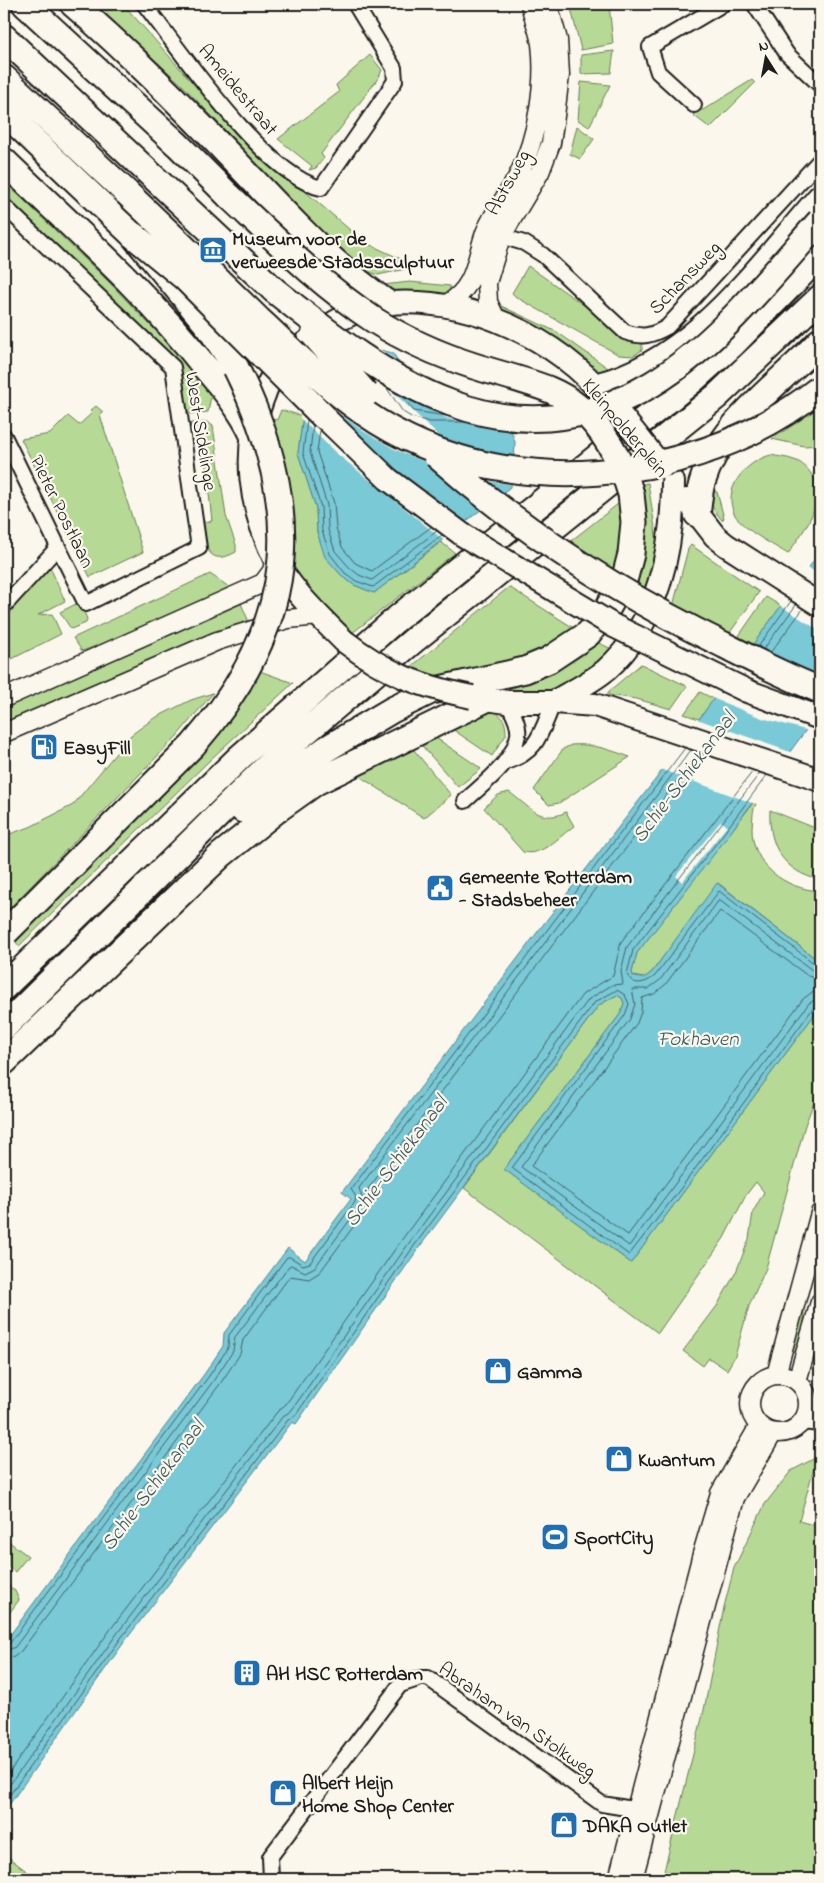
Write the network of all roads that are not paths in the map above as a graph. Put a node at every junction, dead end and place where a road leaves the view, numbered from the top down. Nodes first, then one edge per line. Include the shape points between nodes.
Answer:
1 (26, 4) edge
2 (73, 4) edge
3 (144, 4) edge
4 (355, 4) edge
5 (530, 4) edge
6 (548, 4) edge
7 (723, 4) edge
8 (754, 4) edge
9 (4, 37) edge
10 (4, 78) edge
11 (820, 85) edge
12 (694, 106) dead end
13 (4, 112) edge
14 (820, 160) edge
15 (4, 161) edge
16 (820, 198) edge
17 (4, 206) edge
18 (820, 221) edge
19 (494, 234) junction
20 (133, 235) junction
21 (820, 255) edge
22 (274, 290) junction
23 (820, 298) edge
24 (387, 304) junction
25 (448, 304) junction
26 (496, 319) junction
27 (820, 341) edge
28 (597, 386) junction
29 (820, 388) edge
30 (324, 417) joint
31 (253, 434) junction
32 (4, 436) edge
33 (667, 475) junction
34 (698, 514) junction
35 (57, 548) junction
36 (274, 558) junction
37 (86, 604) joint
38 (820, 605) edge
39 (4, 606) edge
40 (319, 616) junction
41 (820, 690) edge
42 (4, 698) edge
43 (488, 700) junction
44 (554, 702) junction
45 (820, 718) edge
46 (4, 733) edge
47 (506, 762) junction
48 (814, 778) edge
49 (465, 801) dead end
50 (193, 842) junction
51 (5, 934) edge
52 (4, 987) edge
53 (4, 1027) edge
54 (4, 1062) edge
55 (820, 1213) edge
56 (820, 1302) edge
57 (820, 1326) edge
58 (820, 1350) edge
59 (776, 1375) junction
60 (797, 1382) junction
61 (814, 1404) edge
62 (802, 1422) junction
63 (820, 1424) edge
64 (766, 1429) junction
65 (643, 1811) junction
66 (271, 1879) edge
67 (618, 1879) edge
68 (633, 1879) edge

1 - 50 highway, bridge via 320,281 401,335 473,366 551,390 576,406 607,439 620,462 631,494 634,522 625,577 605,613 588,634 549,660 525,670 431,691 392,710 326,749 247,808
2 - 24 highway via 205,130 326,256
3 - 4 street, Ameidestraat via 244,131 306,184 321,188 395,80 394,68
5 - 19 street, Abtsweg via 540,44 542,82 538,114 520,172
6 - 19 street, Abtsweg via 558,40 560,75 550,143 540,172
7 - 12 street via 650,47 658,72
8 - 11 street via 787,54
9 - 22 highway
10 - 29 highway, bridge via 306,365 356,407 416,444 502,468 582,474 672,461 740,437
13 - 20 highway
14 - 19 street, Schansweg via 668,327 652,336 640,337 625,332 543,255 524,244
15 - 31 highway via 179,334 230,398
16 - 28 highway via 705,324 653,364
17 - 37 street, West-Sidelinge via 173,367 199,548
18 - 22 highway, bridge via 742,307 675,368 653,384 610,405 553,417 495,415 430,396 383,371 330,336
19 - 25 street, Abtsweg via 468,287
19 - 26 street, Abtsweg via 487,282 488,302
20 - 30 highway, bridge via 184,277
20 - 51 highway, bridge via 210,327 251,397 264,429 281,502 279,580 256,654 216,718
21 - 52 highway via 693,380 394,621 247,750
22 - 41 highway, bridge via 366,394 494,504 567,557 634,599 742,655
23 - 50 highway via 717,396 414,640 282,752
24 - 25 main road, Kleinpolderplein
24 - 31 main road, Kleinpolderplein via 353,314 298,348 270,379
25 - 26 main road, Kleinpolderplein
26 - 28 main road, Kleinpolderplein via 570,362
27 - 34 highway via 743,415 713,456 702,482
28 - 33 main road, Kleinpolderplein, bridge
30 - 45 main road, bridge via 388,479 441,519 584,610 725,681
31 - 36 main road, Kleinpolderplein via 251,485 258,518
32 - 35 street, Pieter Postlaan
33 - 34 main road
33 - 44 main road, Kleinpolderplein via 672,518 664,568 640,627 604,671
34 - 38 main road via 715,536 744,558
35 - 37 street, Pieter Postlaan
35 - 39 street
36 - 40 main road, Kleinpolderplein
36 - 42 street via 272,571 263,583
40 - 43 main road, Kleinpolderplein, bridge via 377,666 410,681
40 - 46 street via 288,619 217,641
43 - 44 main road, Kleinpolderplein
43 - 47 street via 516,720 518,735
43 - 54 highway via 316,782 278,809 220,855
44 - 47 street via 532,749
44 - 48 main road via 595,705 626,714
47 - 49 street
50 - 53 highway
55 - 59 street
56 - 60 street
57 - 58 street
59 - 60 street via 784,1375
59 - 64 street via 761,1381 751,1394 750,1412
60 - 61 street
61 - 62 street
62 - 63 street
62 - 64 street via 789,1431
64 - 65 street via 720,1493 702,1554
65 - 66 street, Abraham van Stolkweg via 602,1804 428,1678 421,1678 400,1686 270,1857
65 - 67 street
65 - 68 street

